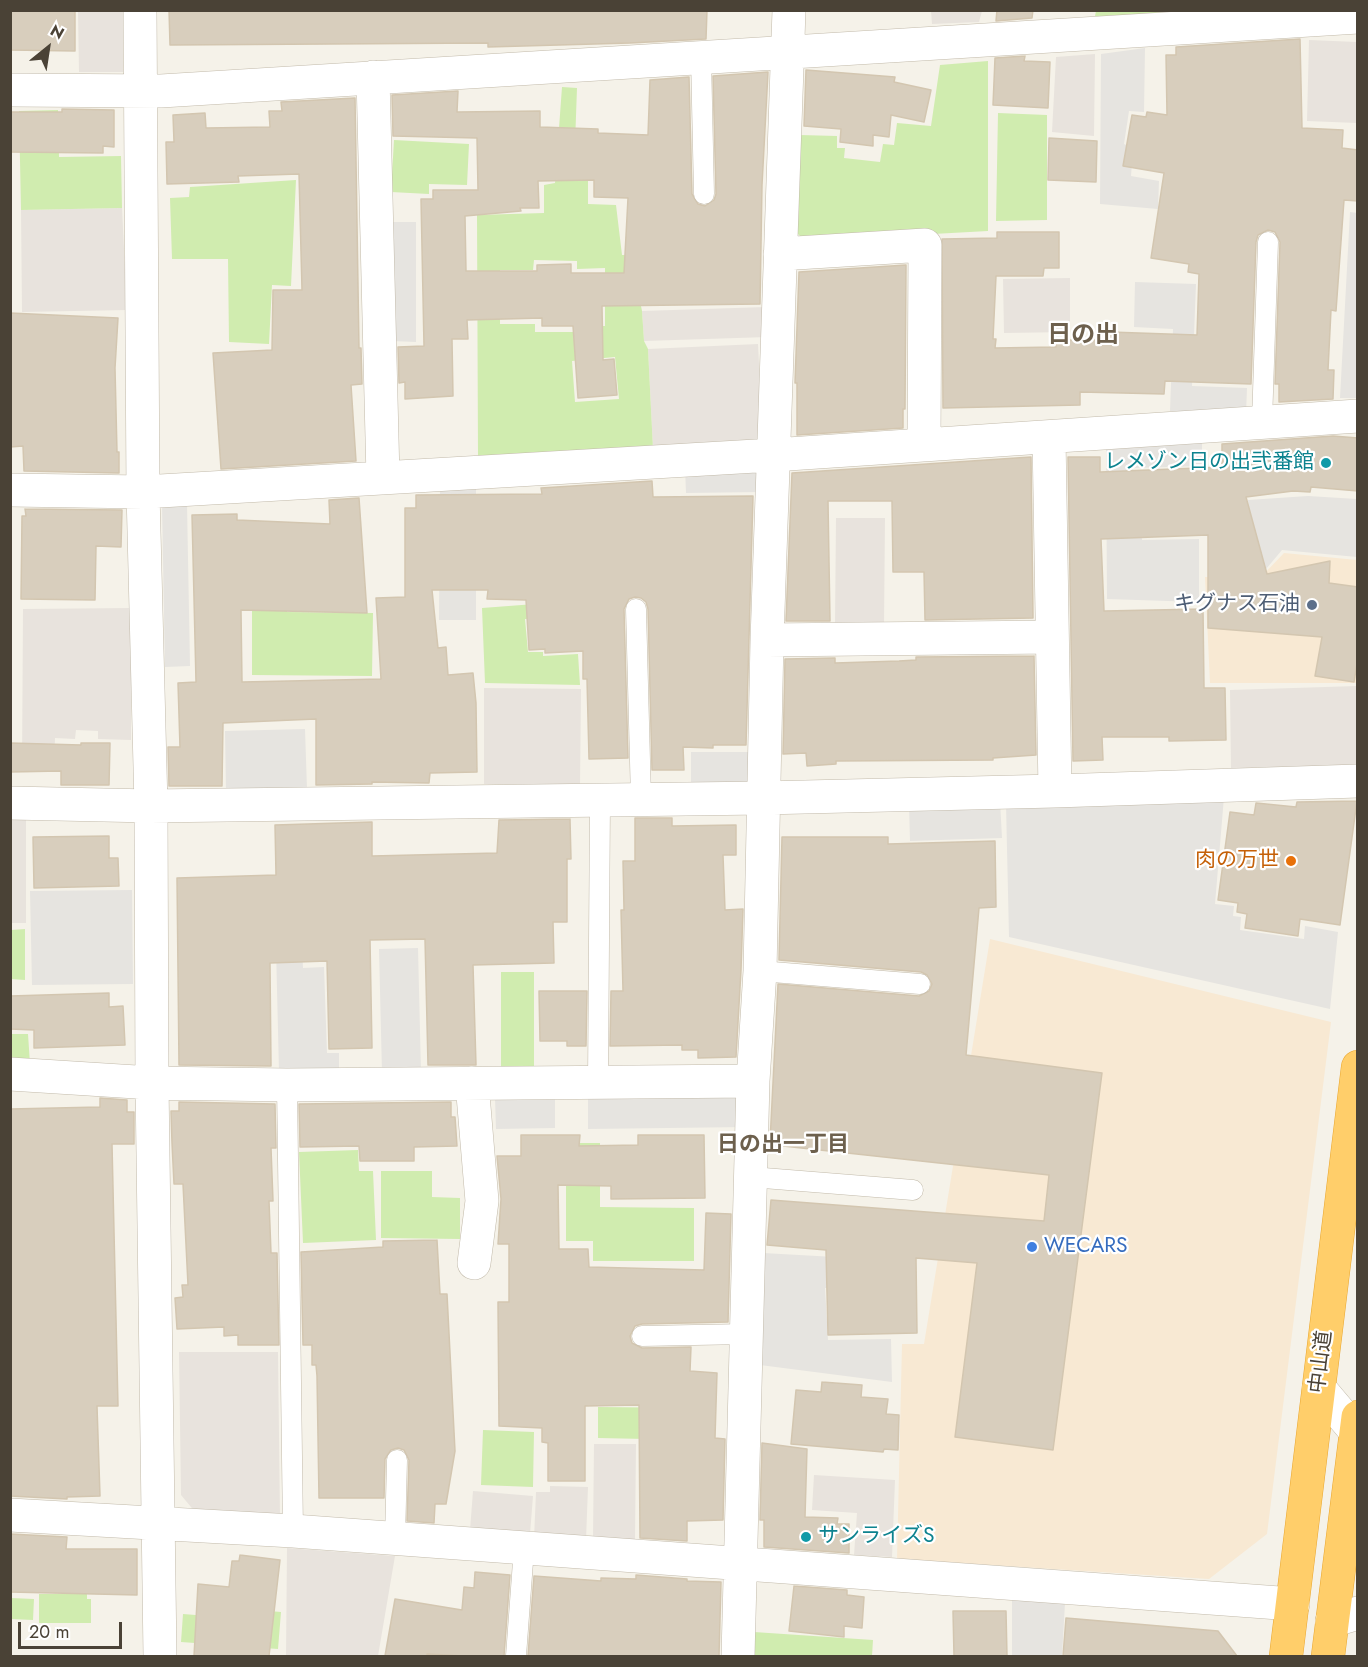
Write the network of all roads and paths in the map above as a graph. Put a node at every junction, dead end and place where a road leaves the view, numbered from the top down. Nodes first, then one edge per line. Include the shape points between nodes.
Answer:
1 (140, 10) edge
2 (789, 10) edge
3 (1358, 17) edge
4 (789, 51) junction
5 (701, 57) junction
6 (373, 77) junction
7 (10, 90) edge
8 (141, 92) junction
9 (704, 194) dead end
10 (1268, 242) dead end
11 (780, 254) junction
12 (1358, 416) edge
13 (1262, 422) junction
14 (1048, 437) junction
15 (924, 445) junction
16 (773, 454) junction
17 (383, 478) junction
18 (10, 490) edge
19 (143, 492) junction
20 (636, 609) dead end
21 (1052, 637) junction
22 (767, 639) junction
23 (1358, 781) edge
24 (1055, 791) junction
25 (763, 798) junction
26 (600, 800) junction
27 (641, 800) junction
28 (10, 803) edge
29 (152, 806) junction
30 (760, 971) junction
31 (920, 984) dead end
32 (1358, 1067) edge
33 (10, 1074) edge
34 (753, 1081) junction
35 (598, 1082) junction
36 (152, 1083) junction
37 (472, 1083) junction
38 (287, 1085) junction
39 (751, 1177) junction
40 (913, 1190) dead end
41 (474, 1263) dead end
42 (747, 1334) junction
43 (642, 1336) dead end
44 (1319, 1388) junction
45 (1357, 1428) edge
46 (397, 1460) dead end
47 (10, 1515) edge
48 (158, 1523) junction
49 (293, 1531) junction
50 (396, 1539) junction
51 (524, 1548) junction
52 (741, 1565) junction
53 (1293, 1604) junction
54 (1345, 1617) edge
55 (160, 1656) edge
56 (516, 1656) edge
57 (738, 1656) edge
58 (1286, 1656) edge
59 (1328, 1656) edge

1 - 8 street
2 - 4 street
3 - 4 street
4 - 5 street
4 - 11 street
5 - 6 street
5 - 9 lane
6 - 8 street
6 - 17 street
7 - 8 street
8 - 19 street
10 - 13 lane
11 - 15 street via 926,245
11 - 16 street
12 - 13 street
13 - 14 street
14 - 15 street
14 - 21 street
15 - 16 street
16 - 17 street
16 - 22 street
17 - 19 street
18 - 19 street
19 - 29 street
20 - 27 lane
21 - 22 street
21 - 24 street
22 - 25 street
23 - 24 street
24 - 25 street
25 - 27 street
25 - 30 street
26 - 27 street
26 - 29 street
26 - 35 lane
28 - 29 street
29 - 36 street
30 - 31 lane
30 - 34 street
32 - 44 highway, 中山道
33 - 36 street
34 - 35 street
34 - 39 street
35 - 37 street
36 - 38 street
36 - 48 street
37 - 38 street
37 - 41 street via 482,1201
38 - 49 lane
39 - 40 lane
39 - 42 street
42 - 43 lane
42 - 52 street
44 - 45 street
44 - 53 highway, 中山道
45 - 54 highway
46 - 50 lane
47 - 48 street
48 - 49 street
48 - 55 street
49 - 50 street
50 - 51 street
51 - 52 street
51 - 56 lane
52 - 53 street
52 - 57 street
53 - 58 highway, 中山道
54 - 59 highway

